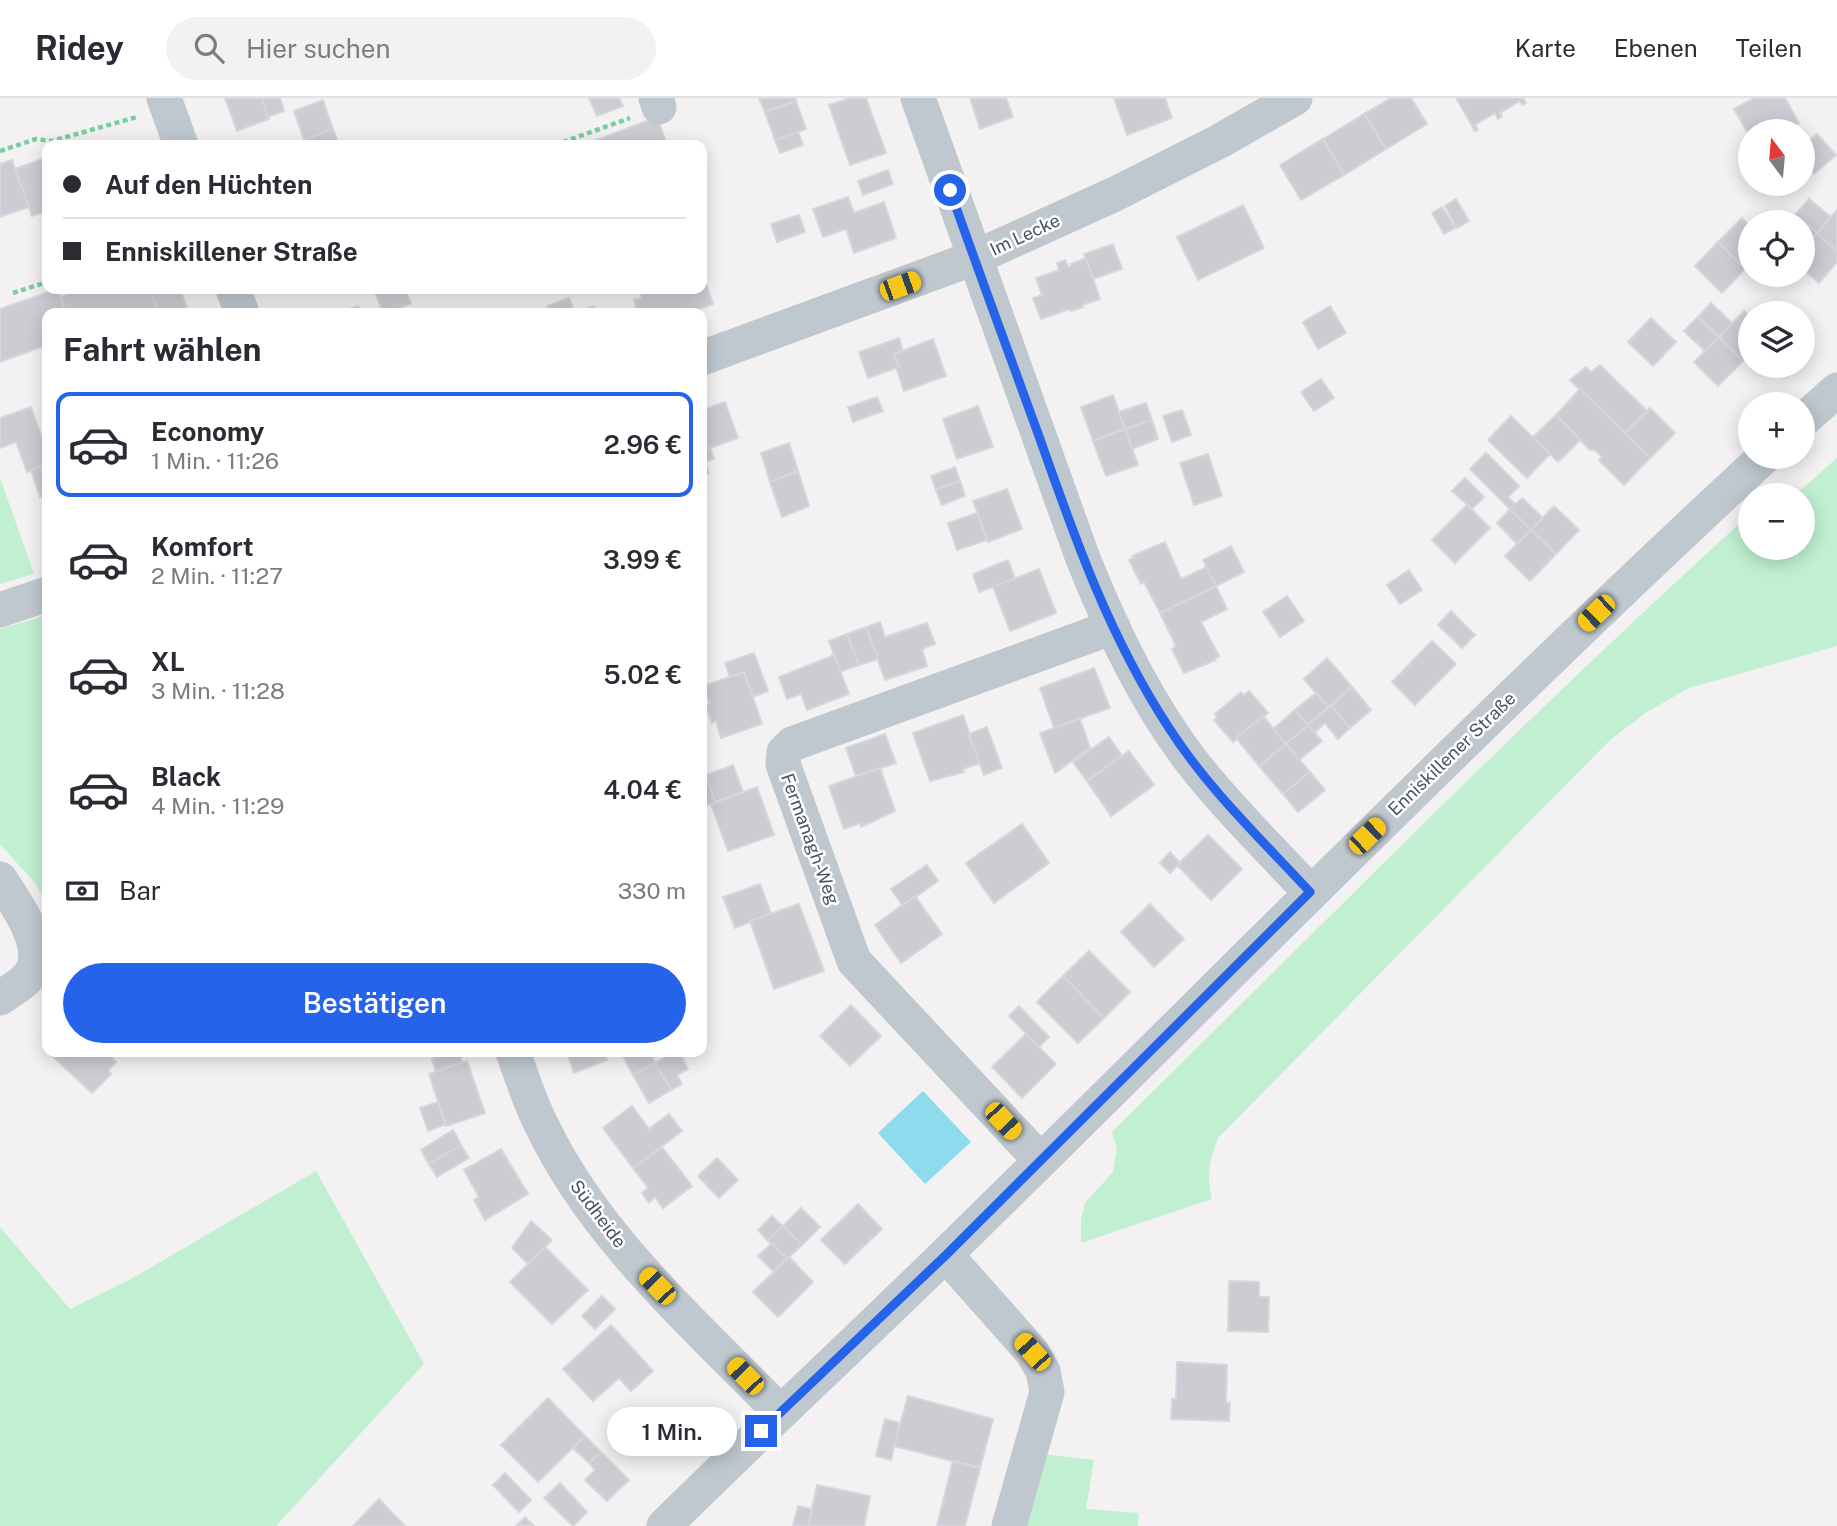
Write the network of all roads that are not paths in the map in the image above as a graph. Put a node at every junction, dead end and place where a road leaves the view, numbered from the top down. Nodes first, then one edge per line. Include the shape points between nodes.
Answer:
1 (918, 98) edge
2 (1295, 98) edge
3 (165, 103) edge
4 (179, 140) edge
5 (974, 258) junction
6 (707, 356) edge
7 (1837, 390) edge
8 (1815, 409) edge
9 (1751, 469) edge
10 (42, 596) edge
11 (0, 610) edge
12 (1113, 627) junction
13 (0, 879) edge
14 (1310, 892) junction
15 (0, 998) edge
16 (515, 1057) edge
17 (1040, 1160) junction
18 (946, 1255) junction
19 (780, 1412) junction
20 (664, 1526) edge
21 (1009, 1526) edge

1 - 5 street
2 - 5 street, Im Lecke via 1115,194
3 - 4 street
5 - 6 street, Im Lecke
5 - 12 street via 1082,556
7 - 8 street
9 - 14 street, Enniskillener Straße via 1615,594
10 - 11 street
12 - 14 street via 1190,759
12 - 17 street, Fermanagh-Weg via 792,744 784,752 783,764 854,961
13 - 15 street via 29,925 34,968
14 - 17 street, Enniskillener Straße
16 - 19 street, Südheide via 542,1126 607,1229
17 - 18 street, Enniskillener Straße
18 - 19 street, Enniskillener Straße
18 - 21 street via 1032,1352 1043,1371 1047,1392
19 - 20 street, Enniskillener Straße

